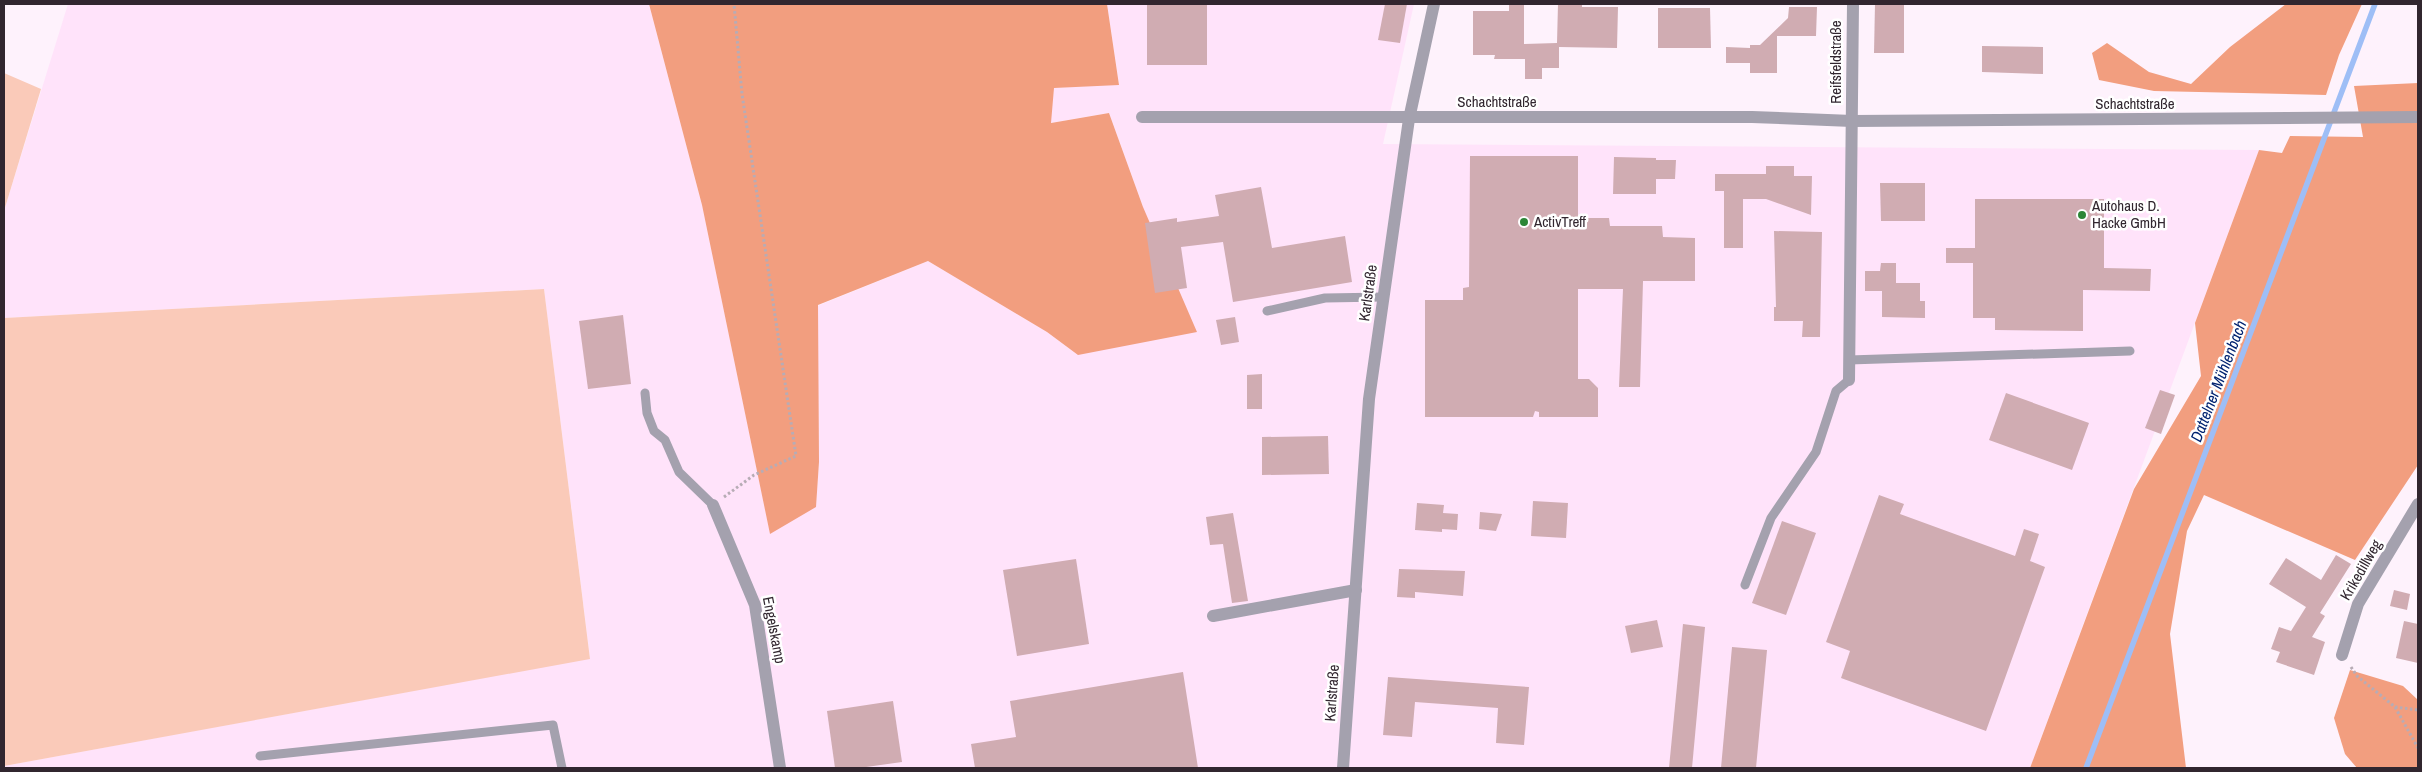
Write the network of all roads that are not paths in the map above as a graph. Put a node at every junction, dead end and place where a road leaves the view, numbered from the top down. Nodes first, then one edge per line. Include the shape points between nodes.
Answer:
1 (1434, 4) edge
2 (1853, 4) edge
3 (1142, 117) dead end
4 (2418, 118) edge
5 (1410, 119) junction
6 (1852, 121) junction
7 (1384, 297) junction
8 (1267, 311) dead end
9 (2130, 351) dead end
10 (1849, 360) junction
11 (1849, 380) joint
12 (645, 393) dead end
13 (713, 504) joint
14 (2418, 504) edge
15 (1745, 585) dead end
16 (1356, 590) junction
17 (1213, 616) dead end
18 (2342, 654) road end
19 (260, 756) dead end
20 (562, 768) edge
21 (780, 768) edge
22 (1343, 768) edge

1 - 5 street, Karlstraße
2 - 6 street, Reifsfeldstraße
3 - 5 street, Schachtstraße
4 - 6 street, Schachtstraße
5 - 6 street, Schachtstraße via 1752,117
5 - 7 street, Karlstraße
6 - 10 street
7 - 8 lane via 1325,298
7 - 16 street, Karlstraße via 1369,399
9 - 10 lane
10 - 11 street
11 - 15 lane via 1836,391 1816,452 1771,518
12 - 13 lane via 647,413 654,431 665,440 679,472
13 - 21 street, Engelskamp via 755,605
14 - 18 street, Krikedillweg via 2358,604
16 - 17 street
16 - 22 street, Karlstraße
19 - 20 lane via 553,725

